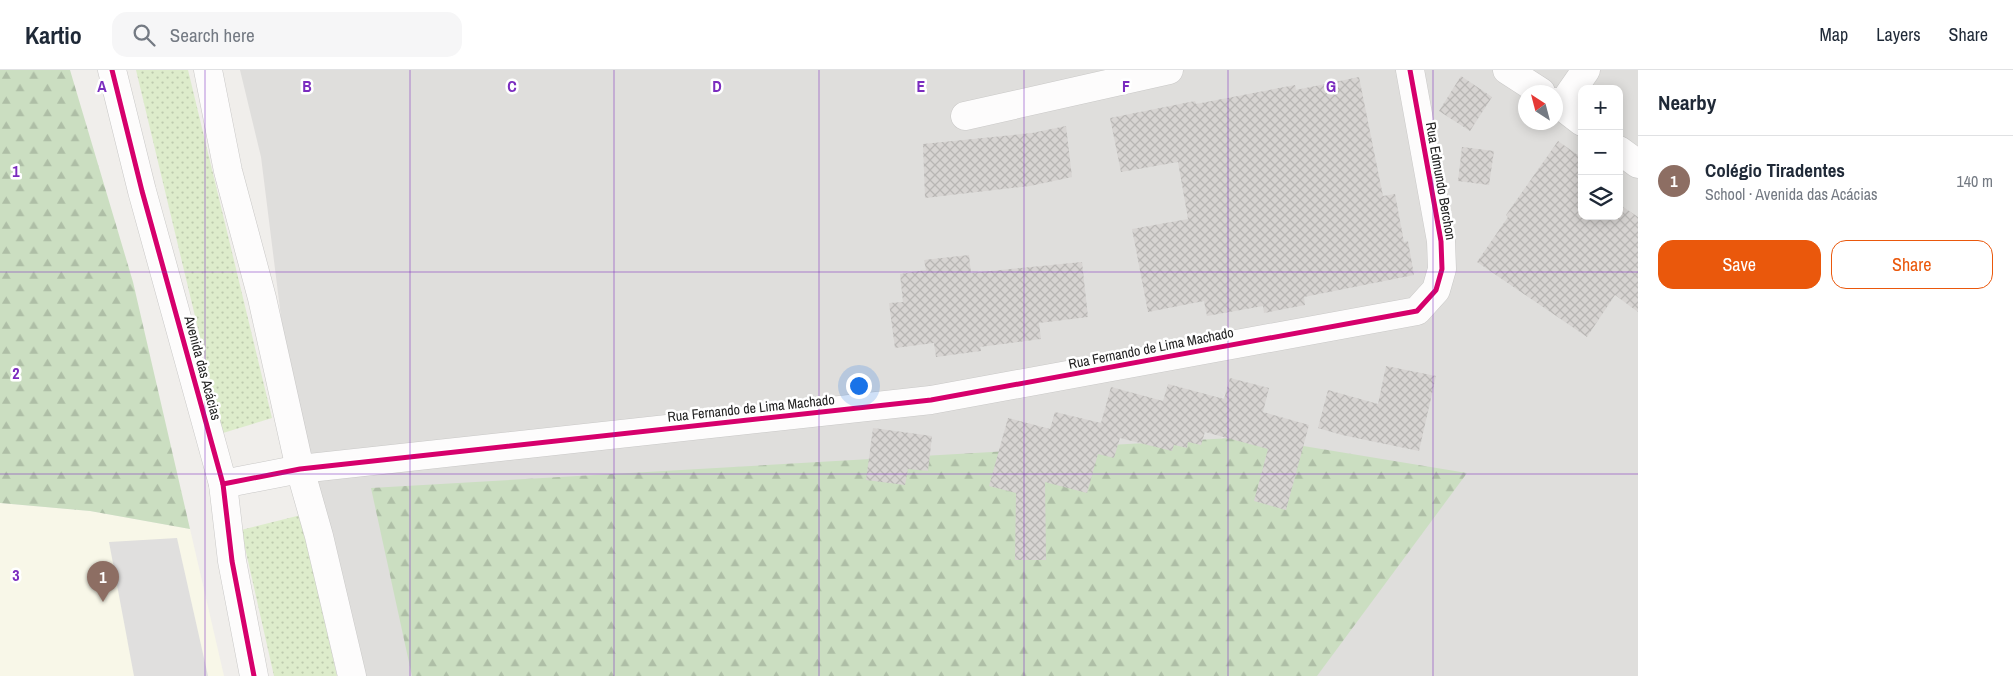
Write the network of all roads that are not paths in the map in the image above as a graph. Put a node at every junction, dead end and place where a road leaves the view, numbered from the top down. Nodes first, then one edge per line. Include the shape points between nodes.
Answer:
1 (112, 70) edge
2 (208, 70) edge
3 (1169, 70) edge
4 (1410, 70) edge
5 (1507, 70) edge
6 (1586, 70) edge
7 (1529, 85) edge
8 (1563, 102) edge
9 (965, 116) dead end
10 (1623, 153) edge
11 (1638, 164) edge
12 (1379, 317) joint
13 (300, 469) junction
14 (223, 484) junction
15 (254, 676) edge
16 (352, 676) edge

1 - 14 street, Avenida das Acácias
2 - 13 street via 228,170 262,298
3 - 9 street
4 - 12 street, Rua Edmundo Berchon via 1441,241 1442,269 1436,290 1416,311
5 - 7 street
6 - 8 street
10 - 11 street
12 - 13 street, Rua Fernando de Lima Machado via 931,400
13 - 14 street, Rua Fernando de Lima Machado
13 - 16 street
14 - 15 street, Avenida das Acácias via 232,561

